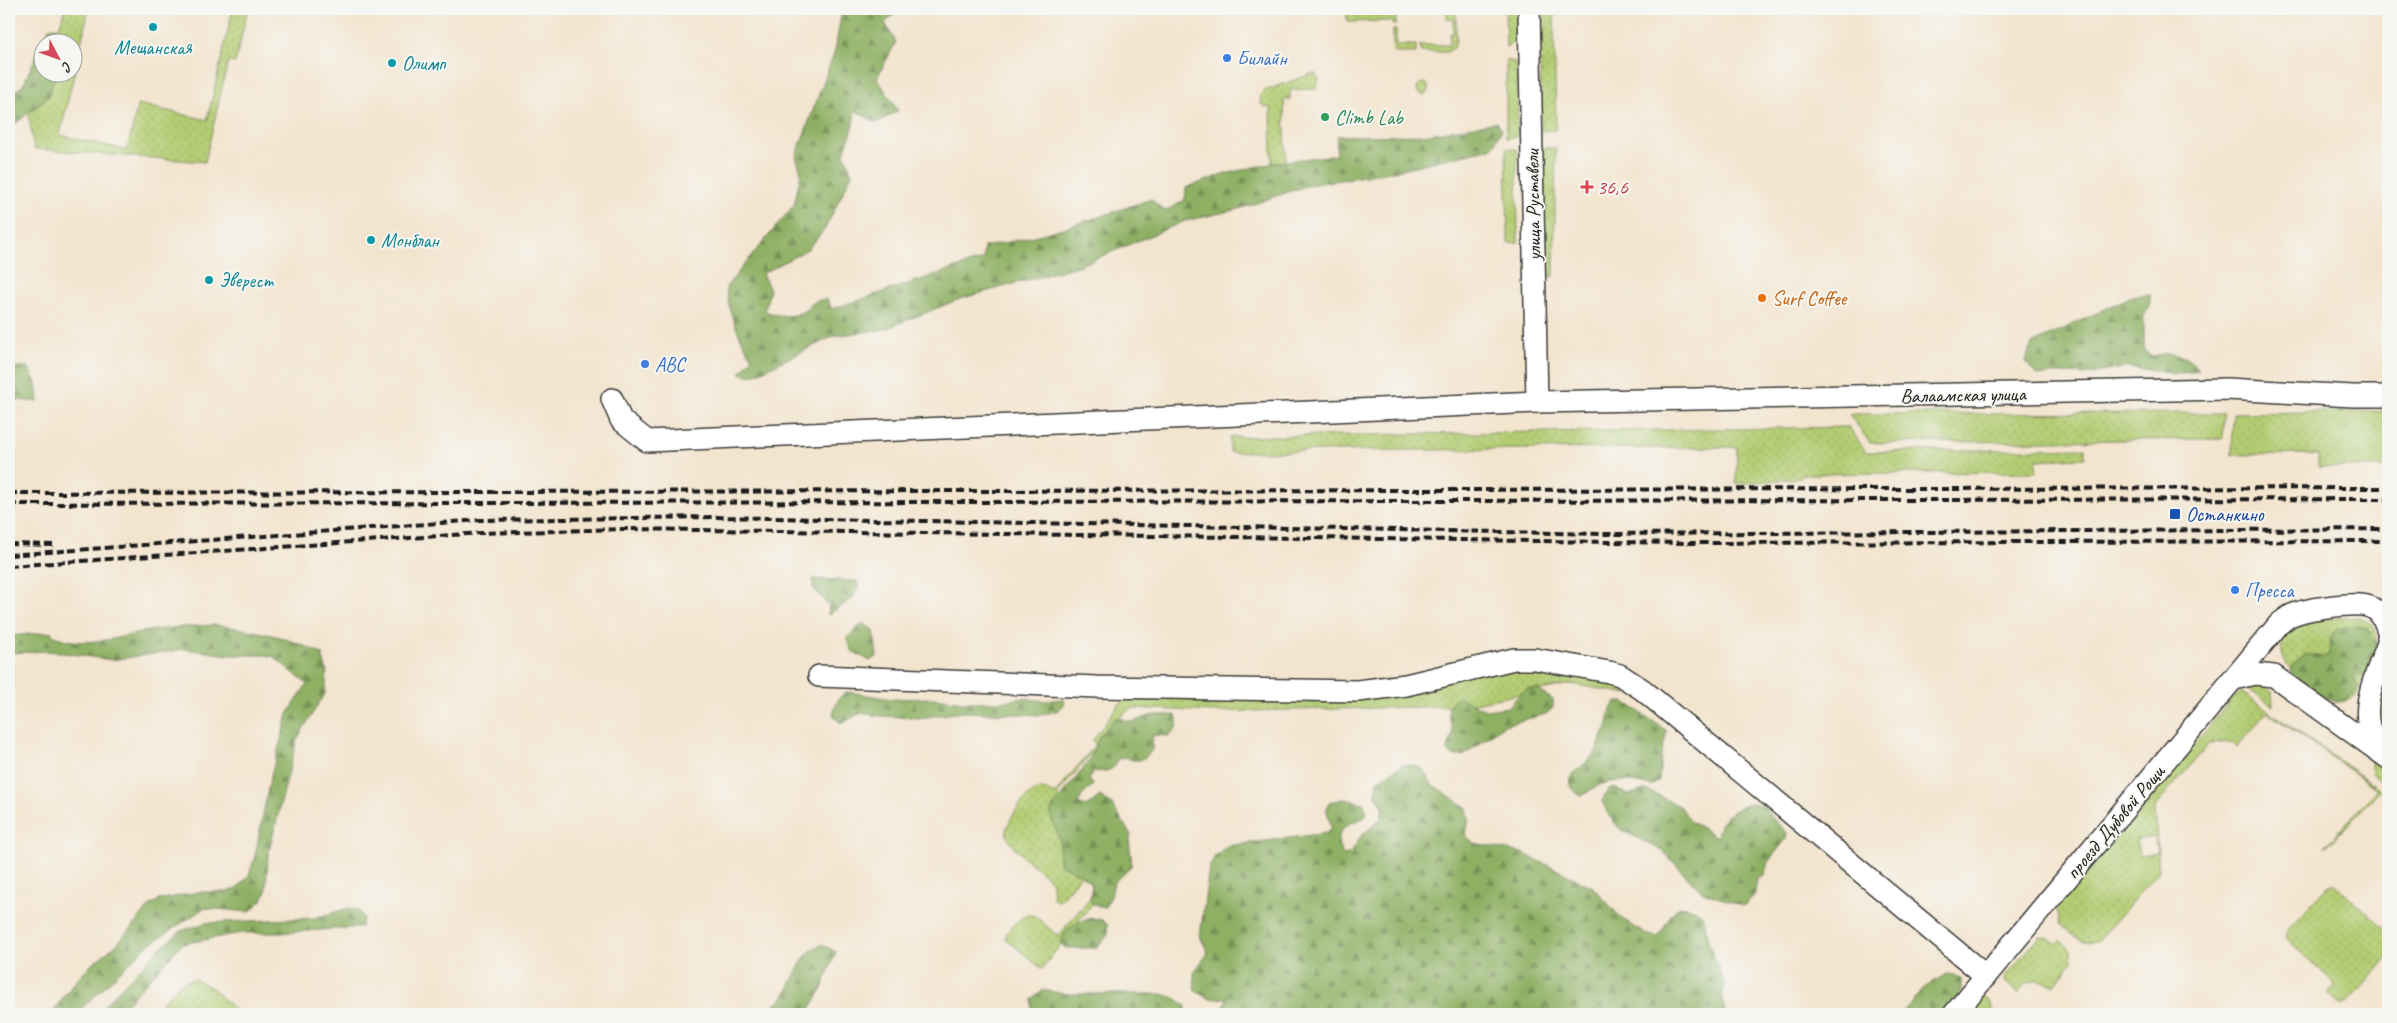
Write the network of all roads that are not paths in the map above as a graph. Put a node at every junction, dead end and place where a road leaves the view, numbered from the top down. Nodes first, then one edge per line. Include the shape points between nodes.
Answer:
1 (1529, 9) edge
2 (2388, 396) edge
3 (612, 399) dead end
4 (1537, 402) junction
5 (2276, 629) junction
6 (2388, 630) edge
7 (2388, 636) edge
8 (819, 676) dead end
9 (2274, 676) junction
10 (2234, 679) junction
11 (2387, 757) edge
12 (1986, 976) junction
13 (1954, 1014) edge

1 - 4 street, улица Руставели
2 - 4 street, Валаамская улица via 2227,389
3 - 4 street, Валаамская улица via 621,420 647,441
5 - 6 street, проезд Дубовой Рощи via 2290,615 2358,605 2370,606 2378,612
5 - 9 street via 2271,652
5 - 10 street, проезд Дубовой Рощи
7 - 11 street via 2366,706 2368,726 2375,743
8 - 12 street via 1097,687 1358,691 1406,685 1514,659 1557,662 1609,672 1643,690
9 - 10 street via 2254,674
9 - 11 street
10 - 12 street, проезд Дубовой Рощи
12 - 13 street, проезд Дубовой Рощи

